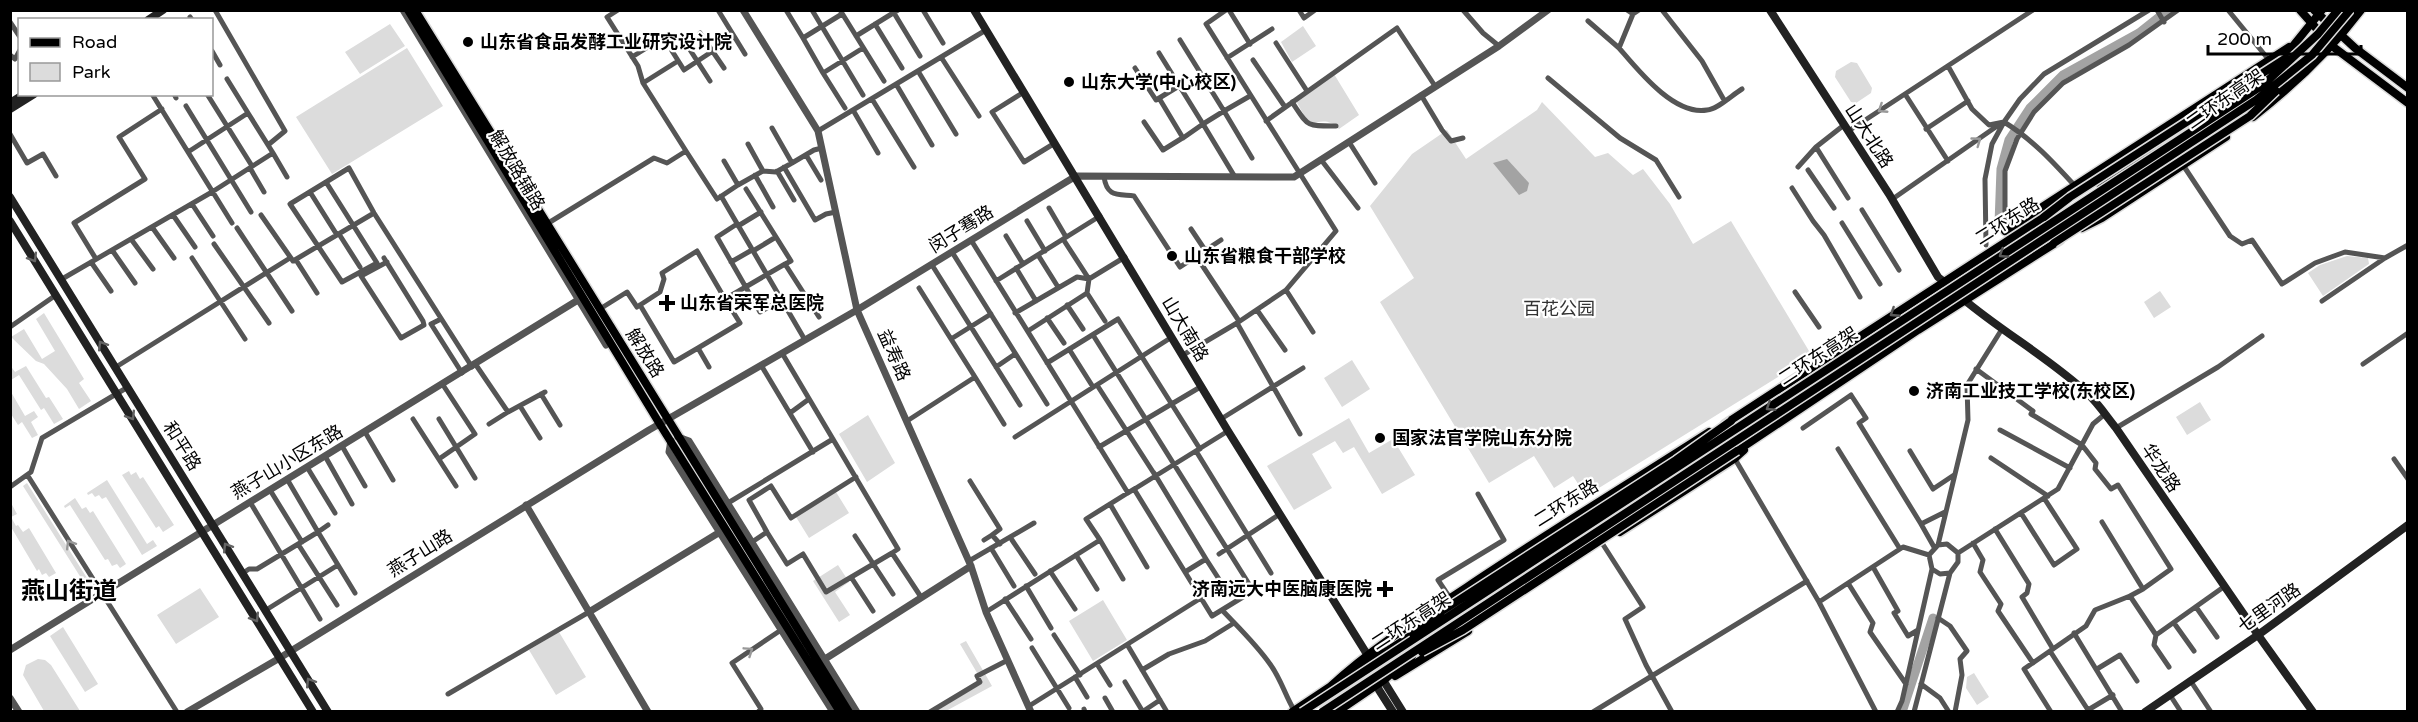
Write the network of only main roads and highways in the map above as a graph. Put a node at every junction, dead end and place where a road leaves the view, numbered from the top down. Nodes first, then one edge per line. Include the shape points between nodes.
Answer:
1 (163, 10) edge
2 (171, 10) edge
3 (408, 10) edge
4 (418, 10) edge
5 (974, 10) edge
6 (1772, 10) edge
7 (2300, 10) edge
8 (2338, 10) edge
9 (2350, 10) edge
10 (2361, 10) edge
11 (2318, 12) edge
12 (151, 17) edge
13 (2312, 24) junction
14 (2342, 35) junction
15 (2294, 44) junction
16 (2307, 44) junction
17 (2332, 46) junction
18 (2288, 75) junction
19 (2408, 88) edge
20 (31, 96) edge
21 (2408, 103) edge
22 (10, 109) edge
23 (1847, 127) junction
24 (10, 197) edge
25 (2044, 217) junction
26 (10, 221) edge
27 (2007, 235) junction
28 (2054, 243) junction
29 (1942, 279) junction
30 (1965, 300) junction
31 (615, 344) junction
32 (1731, 421) junction
33 (674, 439) junction
34 (1736, 455) junction
35 (2408, 525) edge
36 (774, 591) junction
37 (789, 600) road end
38 (1495, 613) junction
39 (1475, 615) junction
40 (1420, 618) junction
41 (1401, 631) junction
42 (1411, 632) junction
43 (2258, 635) junction
44 (1438, 639) junction
45 (791, 646) road end
46 (806, 657) junction
47 (1426, 658) junction
48 (1372, 659) junction
49 (1381, 680) junction
50 (314, 711) edge
51 (328, 711) edge
52 (840, 711) edge
53 (849, 711) edge
54 (1296, 711) edge
55 (1322, 711) edge
56 (1337, 711) edge
57 (1393, 711) edge
58 (1403, 711) edge
59 (2146, 711) edge
60 (2313, 711) edge

1 - 12 main road
2 - 12 main road
3 - 31 main road, 解放路
4 - 31 main road, 解放路
5 - 48 main road, 山大南路 via 1228,431
6 - 23 main road, 山大北路
7 - 13 main road
8 - 16 main road, 二环东高架, bridge
9 - 18 main road, 二环东高架, bridge via 2312,55
10 - 14 main road
11 - 13 main road, 二环东路
11 - 14 main road
13 - 15 main road, 二环东路
13 - 17 main road
14 - 17 main road
14 - 19 main road
15 - 25 main road, 二环东路 via 2279,64 2235,97
15 - 27 main road, 二环东路 via 2075,186
16 - 25 main road, bridge
16 -> 48 main road, 二环东高架, bridge via 2263,85
17 - 21 main road
17 - 28 main road via 2250,111 2071,227
17 - 28 main road via 2308,72 2241,127 2102,218
18 - 28 main road, bridge via 2250,117
18 - 49 main road, 二环东高架, bridge via 2256,100
20 - 22 main road
23 - 29 main road, 山大北路
23 - 29 main road, 山大北路
51 -> 24 main road, 和平路
25 - 27 main road, 二环东路
26 -> 50 main road, 和平路
27 - 29 main road, 二环东路
28 - 30 main road
29 - 30 main road, 华龙路
29 -> 32 main road, 二环东路
30 - 34 main road
30 - 43 main road, 华龙路 via 2087,392
31 - 33 main road, 解放路
32 - 40 main road, 二环东路
32 - 42 main road, 二环东路 via 1727,430 1427,626
32 - 48 main road, bridge
33 - 36 main road, 解放路
33 - 46 main road, 解放路
34 - 38 main road
34 - 39 main road via 1725,453
34 - 49 main road, bridge
35 - 43 main road, 七里河路
36 - 37 main road
36 - 53 main road, 解放路
38 - 39 main road
38 - 47 main road
39 - 44 main road
40 - 41 main road, 二环东路
40 - 42 main road, 二环东路
41 - 42 main road, 二环东路
41 - 48 main road, 二环东路
42 - 48 main road, 二环东路
43 - 59 main road, 七里河路
43 - 60 main road, 华龙路
44 - 47 main road
44 - 49 main road
45 - 46 main road
46 - 52 main road, 解放路
47 - 49 main road
48 - 49 main road, 山大南路
48 - 54 main road, 二环东高架, bridge
48 - 54 main road, 二环东路
49 - 55 main road, 二环东高架, bridge
49 - 56 main road
49 - 57 main road, 山大南路
49 - 58 main road, 山大南路

